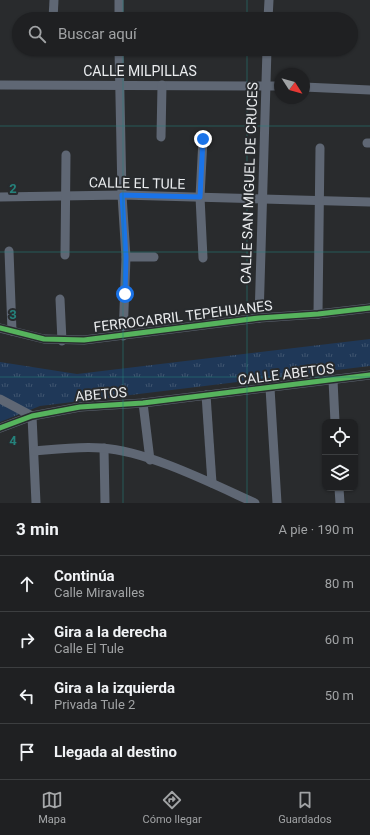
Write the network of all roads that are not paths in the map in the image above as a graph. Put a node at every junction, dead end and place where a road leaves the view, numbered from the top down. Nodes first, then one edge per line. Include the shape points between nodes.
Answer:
1 (54, 0) edge
2 (118, 0) edge
3 (269, 0) edge
4 (53, 12) edge
5 (119, 12) edge
6 (268, 12) edge
7 (119, 56) edge
8 (267, 56) edge
9 (120, 84) junction
10 (0, 85) edge
11 (162, 85) junction
12 (265, 85) junction
13 (274, 86) edge
14 (310, 87) edge
15 (370, 90) edge
16 (161, 137) dead end
17 (203, 139) dead end
18 (320, 148) dead end
19 (66, 156) dead end
20 (122, 195) junction
21 (66, 196) junction
22 (0, 197) edge
23 (200, 197) junction
24 (262, 200) junction
25 (318, 202) junction
26 (370, 202) edge
27 (9, 250) dead end
28 (66, 255) dead end
29 (126, 257) junction
30 (154, 257) dead end
31 (203, 258) dead end
32 (60, 299) dead end
33 (370, 308) edge
34 (318, 314) junction
35 (259, 318) junction
36 (0, 328) edge
37 (12, 331) junction
38 (123, 336) junction
39 (62, 341) junction
40 (370, 375) edge
41 (333, 380) junction
42 (270, 388) junction
43 (206, 395) junction
44 (0, 399) edge
45 (143, 403) junction
46 (32, 416) junction
47 (335, 419) edge
48 (0, 428) edge
49 (104, 448) junction
50 (35, 451) junction
51 (150, 460) junction
52 (212, 483) junction
53 (340, 491) edge
54 (36, 503) edge
55 (106, 503) edge
56 (255, 503) edge
57 (277, 503) edge
58 (340, 503) edge

1 - 4 street
2 - 5 street
3 - 6 street
7 - 9 street
8 - 12 street, CALLE SAN MIGUEL DE CRUCES
9 - 10 street, CALLE MILPILLAS
9 - 11 street, CALLE MILPILLAS
9 - 20 street
11 - 12 street, CALLE MILPILLAS
11 - 16 street
12 - 13 street, CALLE MILPILLAS
12 - 24 street, CALLE SAN MIGUEL DE CRUCES
14 - 15 street
17 - 23 street
18 - 25 street
19 - 21 street
20 - 21 street, CALLE EL TULE
20 - 23 street, CALLE EL TULE
20 - 29 street
21 - 22 street, CALLE EL TULE
21 - 28 street
23 - 24 street, CALLE EL TULE
23 - 31 street
24 - 25 street, CALLE EL TULE
24 - 35 street, CALLE SAN MIGUEL DE CRUCES
25 - 26 street, CALLE EL TULE
25 - 34 street
27 - 37 street
29 - 30 street
29 - 38 street
32 - 39 street
33 - 34 street, FERROCARRIL TEPEHUANES
34 - 35 street, FERROCARRIL TEPEHUANES
35 - 38 street, FERROCARRIL TEPEHUANES
36 - 37 street, FERROCARRIL TEPEHUANES
37 - 39 street, FERROCARRIL TEPEHUANES
38 - 39 street, FERROCARRIL TEPEHUANES
40 - 41 street, CALLE ABETOS
41 - 42 street, CALLE ABETOS
41 - 47 street
42 - 43 street, CALLE ABETOS
42 - 57 street
43 - 45 street, ABETOS
43 - 52 street
44 - 46 street
45 - 46 street, ABETOS via 80,407
45 - 51 street
46 - 48 street, ABETOS
46 - 50 street
49 - 50 street
49 - 51 street via 135,454
49 - 55 street
50 - 54 street
51 - 52 street
52 - 56 street
53 - 58 street

